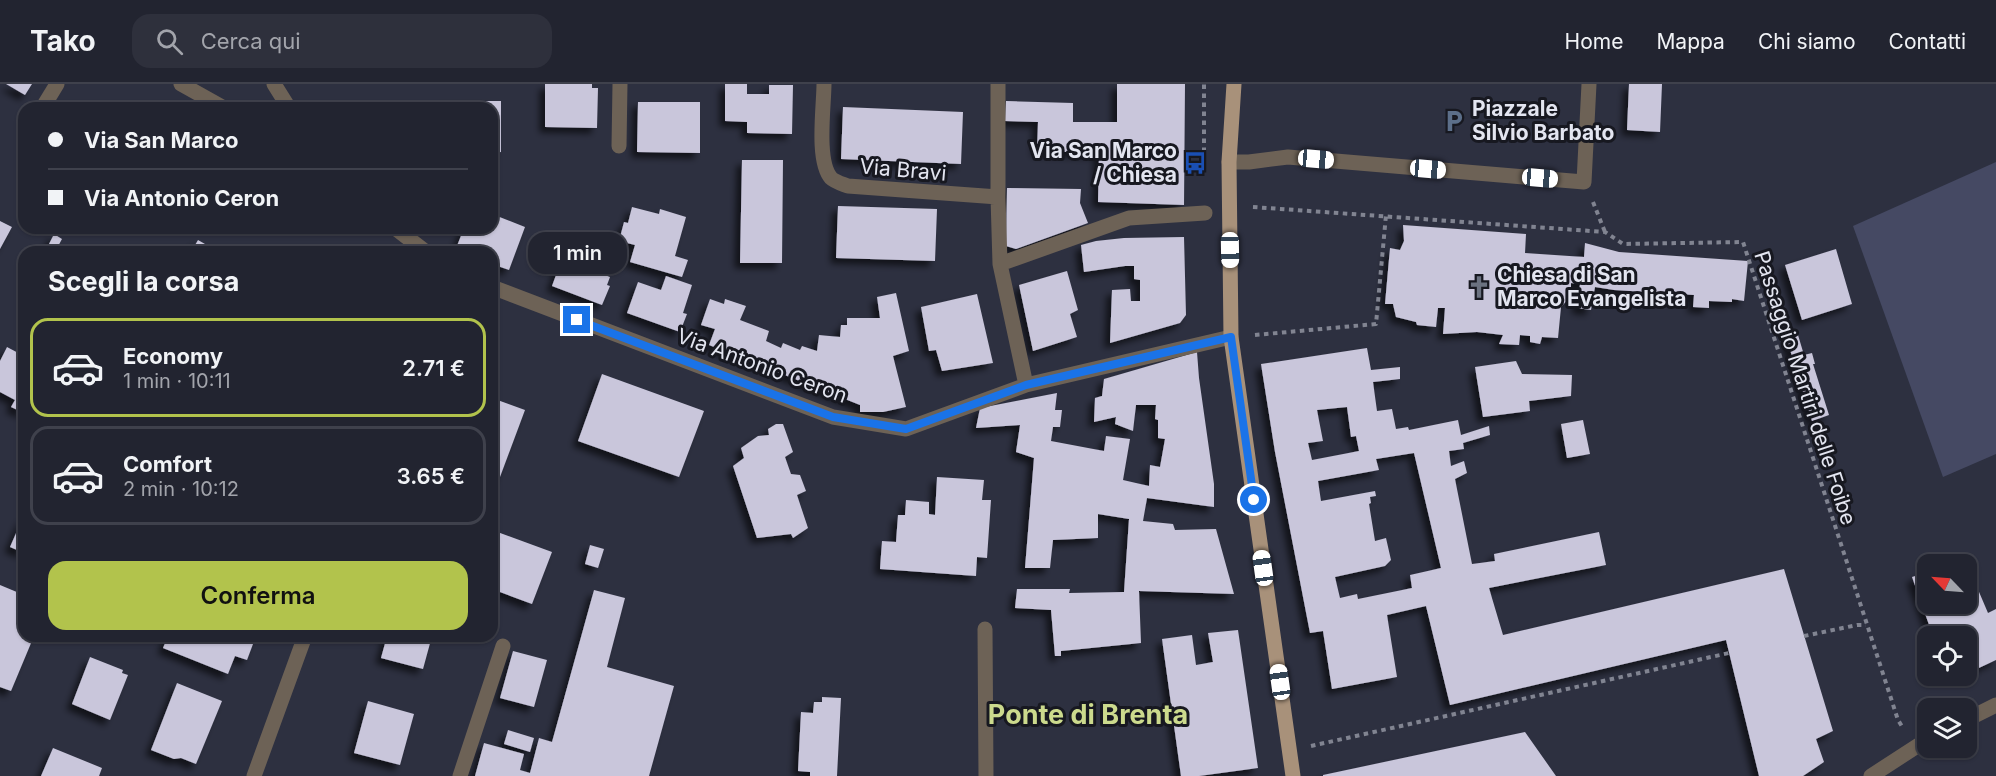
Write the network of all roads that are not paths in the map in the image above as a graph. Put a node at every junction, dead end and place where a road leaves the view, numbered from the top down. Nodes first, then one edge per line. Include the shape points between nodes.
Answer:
1 (57, 84) edge
2 (182, 84) edge
3 (274, 84) edge
4 (620, 84) edge
5 (824, 84) edge
6 (998, 84) edge
7 (1234, 84) edge
8 (1589, 84) edge
9 (46, 102) edge
10 (214, 102) edge
11 (285, 102) edge
12 (620, 146) dead end
13 (1229, 162) junction
14 (998, 197) junction
15 (1205, 213) dead end
16 (404, 234) edge
17 (418, 246) edge
18 (999, 264) junction
19 (498, 289) edge
20 (1231, 337) junction
21 (1026, 385) junction
22 (985, 629) dead end
23 (303, 642) edge
24 (503, 646) dead end
25 (1996, 705) edge
26 (1977, 714) edge
27 (1917, 745) edge
28 (254, 776) edge
29 (460, 776) edge
30 (986, 776) edge
31 (1293, 776) edge
32 (1871, 776) edge

1 - 9 street
2 - 10 street
3 - 11 street
4 - 12 street
5 - 14 street, Via Bravi via 823,152 832,180 848,186
6 - 14 street
7 - 13 main road
8 - 13 street via 1584,182 1288,157
13 - 20 main road
14 - 18 street
15 - 18 street via 1129,218
16 - 17 street
18 - 21 street
19 - 21 street, Via Antonio Ceron via 833,417 906,429
20 - 21 street, Via Antonio Ceron
20 - 31 main road
22 - 30 street
23 - 28 street
24 - 29 street
25 - 26 street
27 - 32 street

